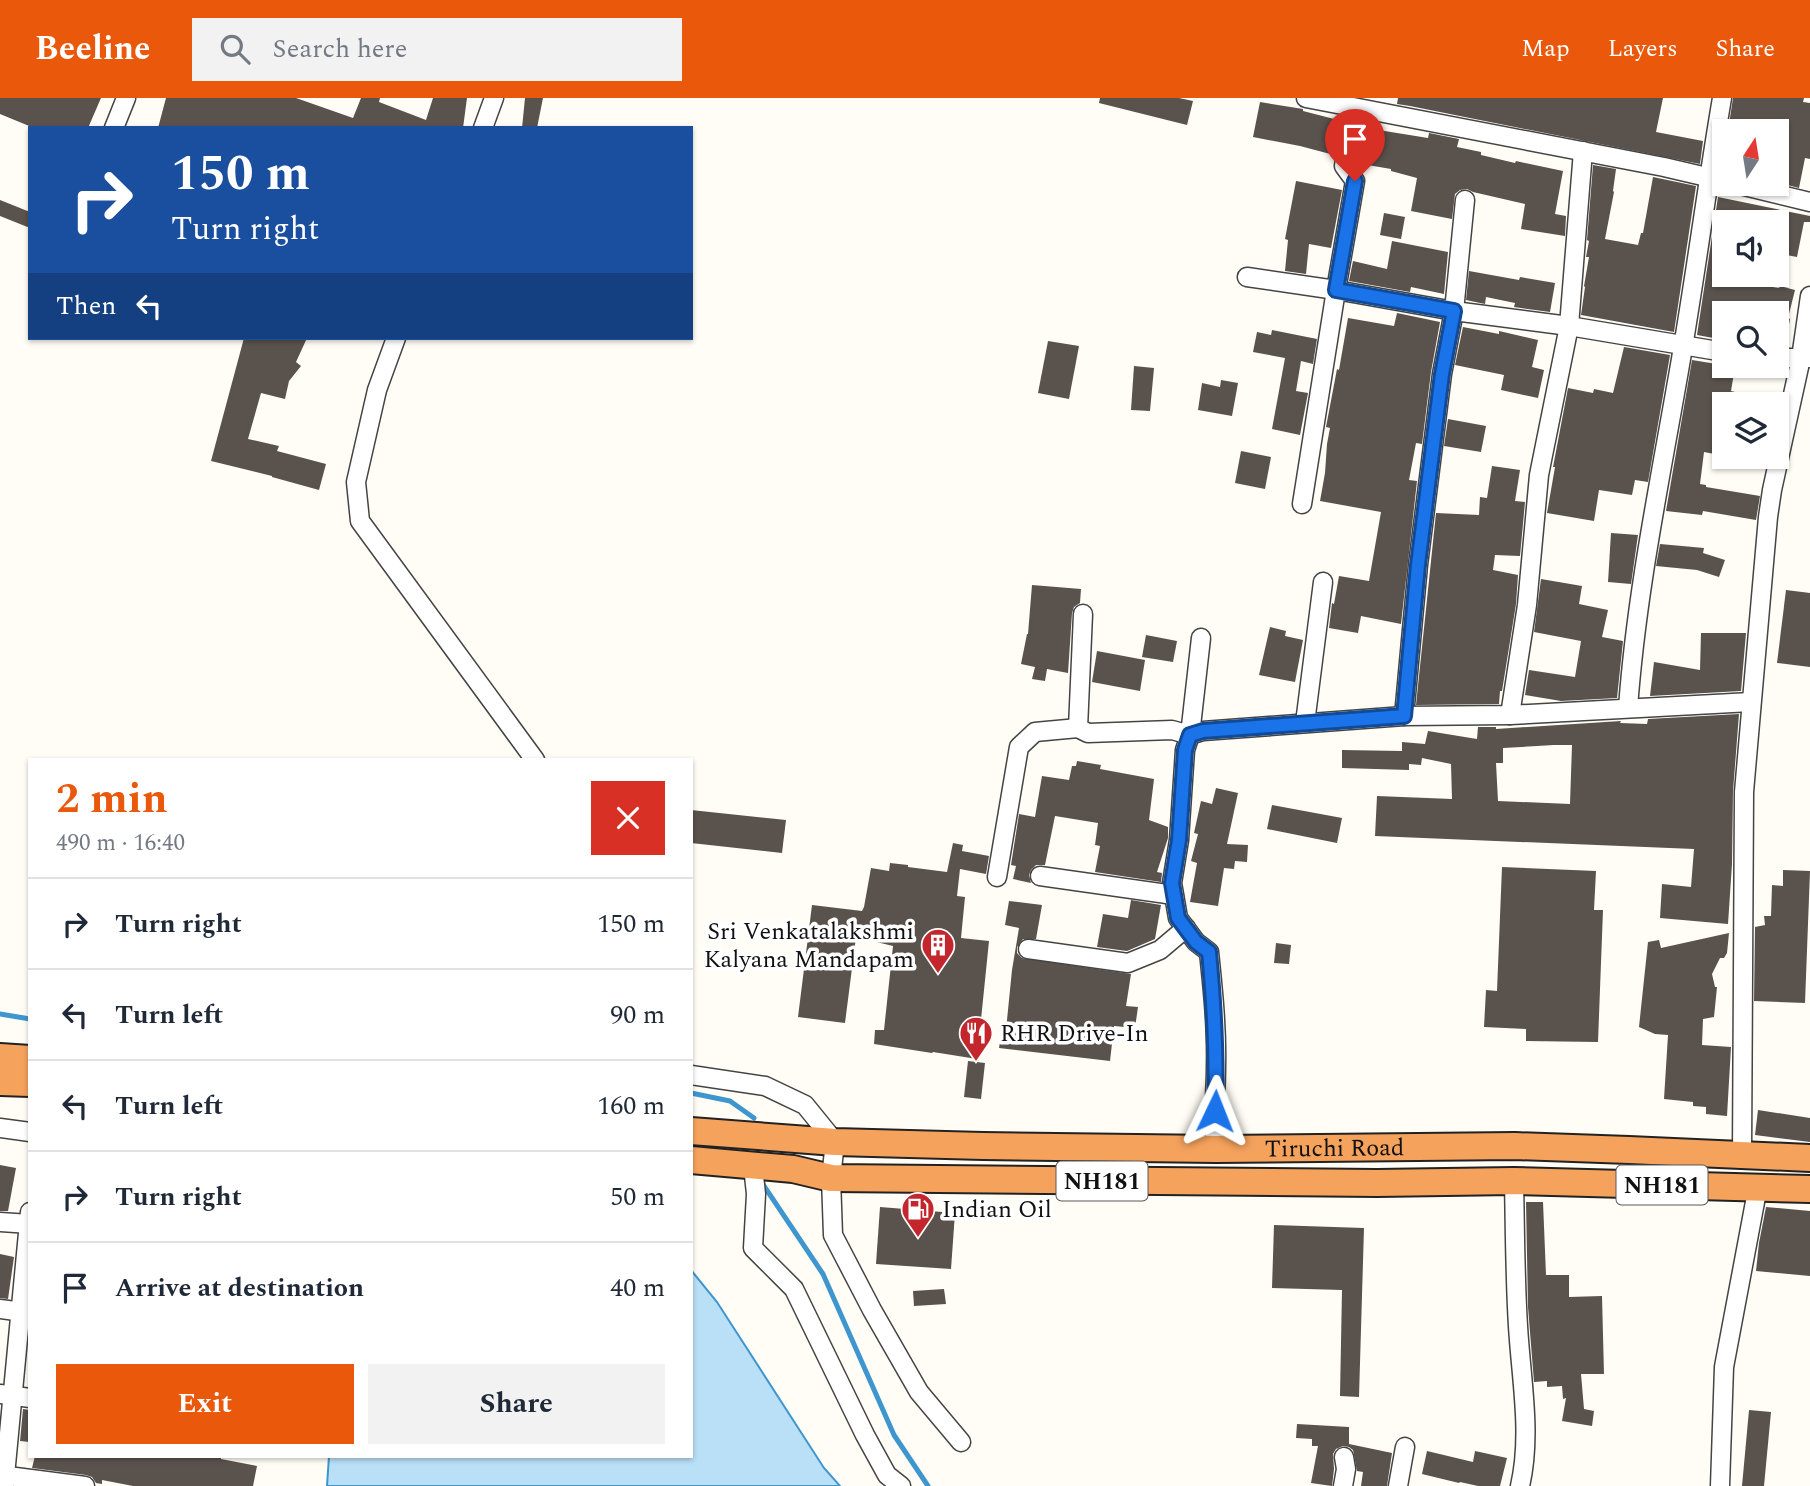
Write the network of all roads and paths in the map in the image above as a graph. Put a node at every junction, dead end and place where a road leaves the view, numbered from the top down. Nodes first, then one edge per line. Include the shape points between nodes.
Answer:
1 (126, 98) edge
2 (494, 98) edge
3 (1306, 98) edge
4 (1722, 98) edge
5 (1353, 108) junction
6 (1720, 119) edge
7 (115, 126) edge
8 (484, 126) edge
9 (1583, 152) junction
10 (1712, 177) edge
11 (1713, 196) edge
12 (1785, 196) edge
13 (1465, 200) dead end
14 (1810, 202) edge
15 (1247, 277) dead end
16 (1336, 290) junction
17 (1810, 296) edge
18 (1454, 311) junction
19 (1569, 326) junction
20 (395, 340) edge
21 (1684, 345) junction
22 (1712, 350) edge
23 (1805, 358) edge
24 (1302, 504) dead end
25 (1323, 582) dead end
26 (1083, 614) dead end
27 (1201, 638) dead end
28 (1751, 702) junction
29 (1628, 708) junction
30 (1510, 715) junction
31 (1404, 716) junction
32 (1305, 723) junction
33 (1078, 728) junction
34 (1190, 735) junction
35 (535, 758) edge
36 (1040, 876) dead end
37 (997, 877) dead end
38 (1174, 895) junction
39 (1186, 928) junction
40 (1028, 949) dead end
41 (0, 1056) edge
42 (28, 1059) edge
43 (693, 1075) edge
44 (0, 1082) edge
45 (28, 1083) edge
46 (0, 1128) edge
47 (693, 1131) edge
48 (28, 1132) edge
49 (835, 1142) junction
50 (1216, 1149) junction
51 (1742, 1155) junction
52 (1810, 1158) edge
53 (693, 1160) edge
54 (753, 1166) junction
55 (831, 1178) junction
56 (1514, 1181) junction
57 (1758, 1186) junction
58 (1810, 1189) edge
59 (0, 1222) edge
60 (28, 1224) edge
61 (28, 1242) edge
62 (0, 1309) edge
63 (24, 1312) edge
64 (6, 1395) edge
65 (28, 1398) edge
66 (961, 1442) dead end
67 (1405, 1447) dead end
68 (1344, 1457) dead end
69 (3, 1479) edge
70 (85, 1486) edge
71 (901, 1486) edge
72 (1343, 1486) edge
73 (1398, 1486) edge
74 (1520, 1486) edge
75 (1720, 1486) edge

1 - 7 street
2 - 8 street
3 - 5 street
4 - 6 street
5 - 9 street
5 - 16 street via 1344,166 1355,181
9 - 10 street
9 - 19 street
11 - 21 street
12 - 14 street
13 - 18 street
15 - 16 street
16 - 18 street
16 - 24 street
17 - 23 street
18 - 19 street
18 - 31 street via 1418,565
19 - 21 street
19 - 30 street via 1539,475 1527,604
20 - 35 street via 377,390 356,482 360,521
21 - 22 street
21 - 29 street via 1644,564
23 - 28 street via 1772,490
25 - 32 street
26 - 33 street
27 - 34 street
28 - 29 street
28 - 51 street via 1744,792
29 - 30 street
30 - 31 street
31 - 32 street
32 - 34 street
33 - 34 street via 1088,733 1172,730
33 - 37 street via 1035,732 1019,747
34 - 38 street
36 - 38 street
38 - 39 street via 1178,918
39 - 40 street via 1160,950 1128,963
39 - 50 street via 1209,952 1217,1066
41 - 42 highway
43 - 49 street via 765,1086 805,1105
44 - 45 highway
46 - 48 street
47 - 49 highway, Tiruchi Road / NH181
49 - 50 highway, Tiruchi Road / NH181
49 - 55 street
50 - 51 highway, Tiruchi Road / NH181 via 1514,1146
51 - 52 highway, Tiruchi Road / NH181
53 - 54 highway, NH181
54 - 55 highway, NH181
54 - 71 street via 753,1248 794,1289 865,1435 887,1475
55 - 56 highway, NH181
55 - 66 street via 833,1235 919,1392
56 - 57 highway, NH181
56 - 74 street via 1525,1420
57 - 58 highway, NH181
57 - 75 street via 1724,1367
59 - 60 street
61 - 63 street
62 - 63 street
63 - 64 street
64 - 65 street
64 - 69 street
67 - 73 street
68 - 72 street
69 - 70 street

